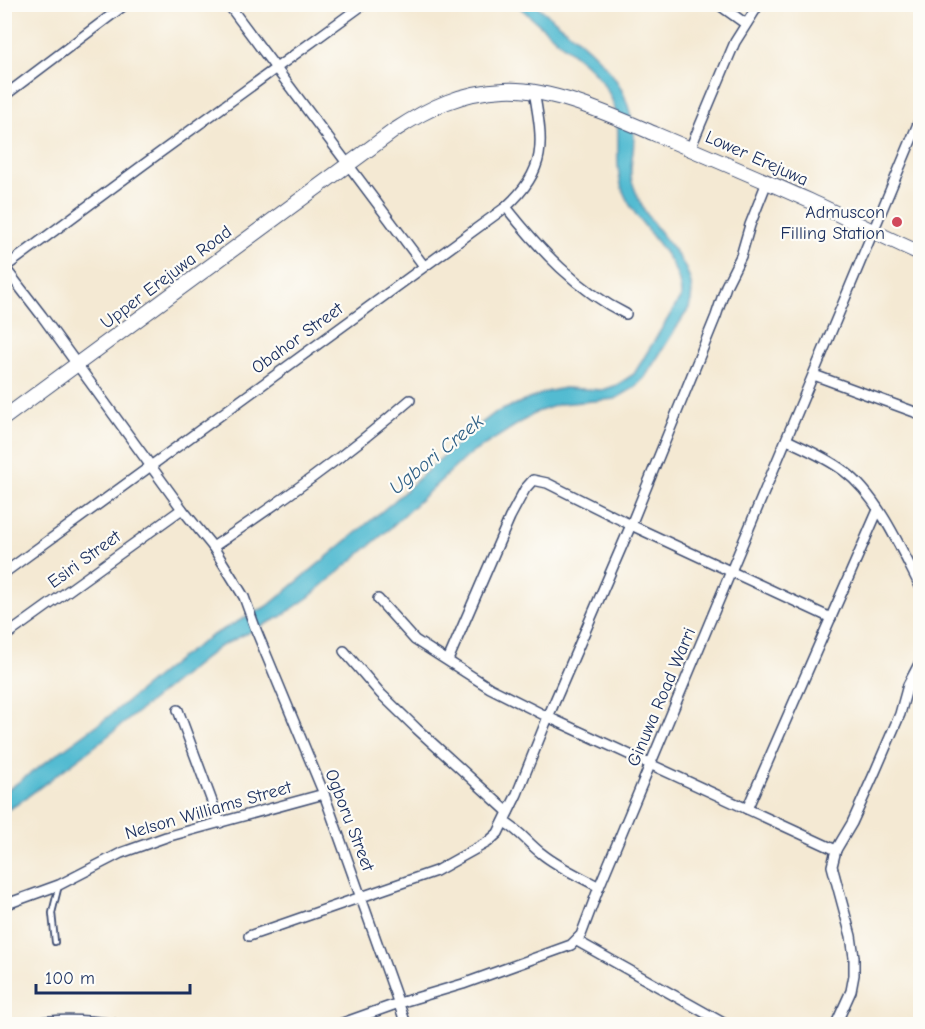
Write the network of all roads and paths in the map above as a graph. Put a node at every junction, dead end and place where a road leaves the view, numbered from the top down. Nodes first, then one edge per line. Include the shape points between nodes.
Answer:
1 (126, 4) edge
2 (228, 4) edge
3 (364, 4) edge
4 (718, 4) edge
5 (759, 4) edge
6 (746, 24) junction
7 (275, 69) junction
8 (534, 91) junction
9 (4, 96) edge
10 (921, 119) edge
11 (690, 149) junction
12 (348, 165) junction
13 (767, 182) junction
14 (506, 207) junction
15 (873, 233) junction
16 (921, 253) edge
17 (424, 266) junction
18 (5, 268) edge
19 (626, 315) dead end
20 (77, 366) junction
21 (814, 375) junction
22 (410, 400) dead end
23 (921, 414) edge
24 (4, 418) edge
25 (787, 440) junction
26 (151, 465) junction
27 (182, 509) junction
28 (878, 510) junction
29 (631, 525) junction
30 (213, 547) junction
31 (731, 572) junction
32 (4, 573) edge
33 (921, 586) edge
34 (378, 599) dead end
35 (831, 618) junction
36 (4, 637) edge
37 (344, 651) dead end
38 (448, 660) junction
39 (921, 662) edge
40 (178, 710) dead end
41 (548, 717) junction
42 (650, 765) junction
43 (324, 794) junction
44 (747, 809) junction
45 (508, 812) junction
46 (504, 822) junction
47 (220, 823) junction
48 (836, 850) junction
49 (58, 885) junction
50 (598, 887) junction
51 (361, 896) junction
52 (4, 905) edge
53 (249, 936) dead end
54 (577, 941) junction
55 (55, 942) dead end
56 (399, 1003) junction
57 (29, 1024) edge
58 (116, 1024) edge
59 (340, 1024) edge
60 (406, 1024) edge
61 (725, 1024) edge
62 (836, 1024) edge

1 - 9 street
2 - 7 street
3 - 7 street
4 - 6 street
5 - 6 street
6 - 11 street
7 - 12 street
7 - 18 street
8 - 11 street, Lower Erejuwa via 614,117
8 - 12 street, Upper Erejuwa Road via 504,90 444,102 403,125
8 - 14 street, Obahor Street via 540,122 538,164 521,194
10 - 15 street, Ginuwa Road Warri
11 - 13 street, Lower Erejuwa
12 - 17 street
12 - 20 street, Upper Erejuwa Road
13 - 15 street, Lower Erejuwa
13 - 29 street via 741,256
14 - 17 street, Obahor Street
14 - 19 street via 555,264 602,302
15 - 16 street, Lower Erejuwa
15 - 21 street, Ginuwa Road Warri
17 - 26 street, Obahor Street
18 - 20 street, Ogboru Street
20 - 24 street, Upper Erejuwa Road
20 - 26 street, Ogboru Street
21 - 23 street
21 - 25 street, Ginuwa Road Warri
22 - 30 street via 339,459
25 - 28 street via 844,470
25 - 31 street, Ginuwa Road Warri
26 - 27 street, Ogboru Street
26 - 32 street, Obahor Street
27 - 30 street, Ogboru Street
27 - 36 street, Esiri Street
28 - 33 street
28 - 35 street
29 - 31 street
29 - 38 street via 547,483 533,480 517,502
29 - 41 street
30 - 43 street, Ogboru Street via 237,583
31 - 35 street
31 - 42 street, Ginuwa Road Warri
34 - 38 street via 415,640
35 - 44 street
37 - 45 street via 381,694
38 - 41 street via 490,688
39 - 48 street via 908,685 876,772
40 - 47 street
41 - 42 street
41 - 45 street
42 - 44 street
42 - 50 street, Ginuwa Road Warri
43 - 47 street, Nelson Williams Street
43 - 51 street, Ogboru Street
44 - 48 street
45 - 46 street
46 - 50 street via 555,864
46 - 51 street via 488,842 456,861
47 - 49 street, Nelson Williams Street via 121,853
48 - 62 street via 832,866 854,957 851,991
49 - 52 street, Nelson Williams Street
49 - 55 lane via 52,913
50 - 54 street, Ginuwa Road Warri
51 - 53 street
51 - 56 street, Ogboru Street
54 - 56 street via 463,984
54 - 61 street
56 - 59 street
56 - 60 street, Ogboru Street
57 - 58 street

